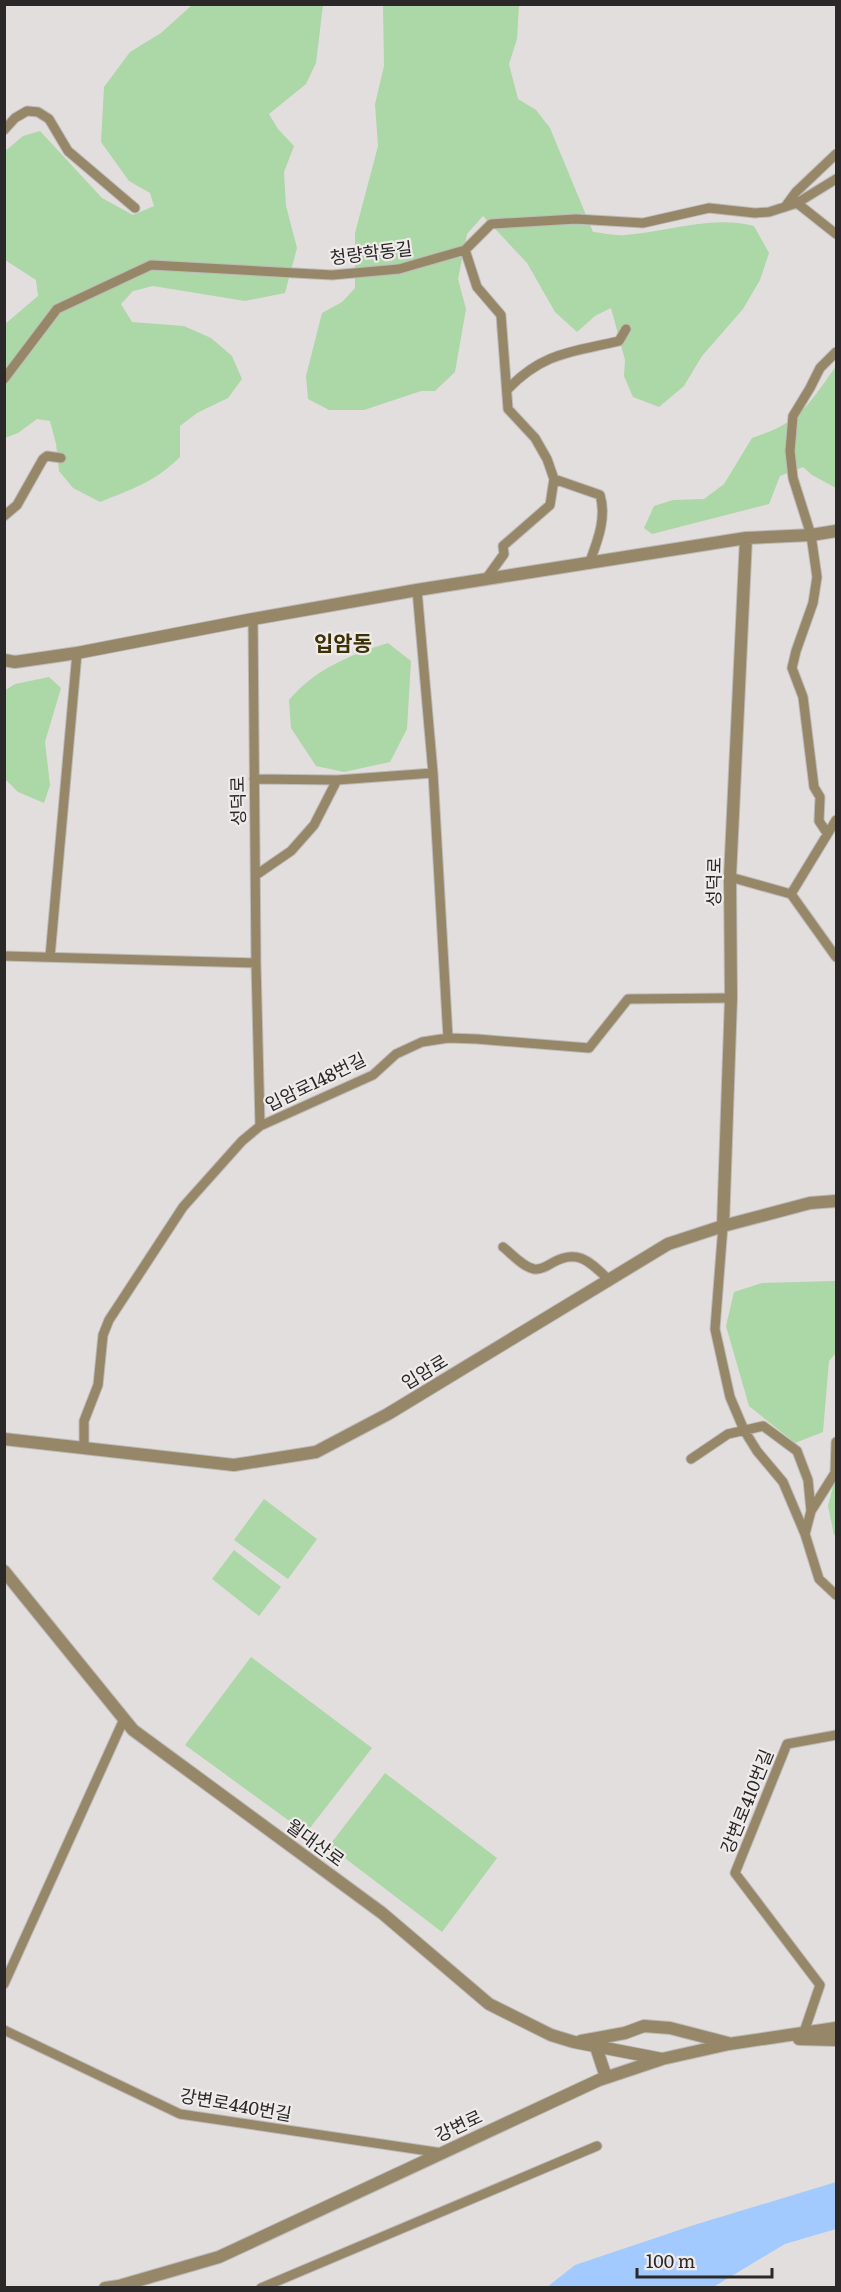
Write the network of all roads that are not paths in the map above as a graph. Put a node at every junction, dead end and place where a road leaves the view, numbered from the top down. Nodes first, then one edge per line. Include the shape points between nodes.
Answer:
1 (4, 130) edge
2 (837, 154) edge
3 (837, 179) edge
4 (796, 203) junction
5 (785, 207) junction
6 (135, 208) dead end
7 (837, 234) edge
8 (465, 250) junction
9 (626, 329) dead end
10 (837, 352) edge
11 (4, 379) edge
12 (508, 389) junction
13 (61, 458) dead end
14 (554, 479) junction
15 (4, 516) edge
16 (837, 531) edge
17 (811, 535) junction
18 (746, 538) junction
19 (589, 564) junction
20 (486, 579) junction
21 (417, 590) junction
22 (253, 619) junction
23 (77, 653) junction
24 (10, 661) edge
25 (4, 671) edge
26 (434, 773) junction
27 (254, 779) junction
28 (337, 780) junction
29 (837, 820) edge
30 (827, 833) junction
31 (256, 875) junction
32 (730, 877) junction
33 (791, 894) junction
34 (4, 956) edge
35 (50, 957) junction
36 (837, 957) edge
37 (256, 963) junction
38 (731, 998) junction
39 (448, 1038) junction
40 (260, 1126) junction
41 (837, 1201) edge
42 (723, 1226) junction
43 (503, 1247) dead end
44 (609, 1280) junction
45 (744, 1430) junction
46 (4, 1439) edge
47 (837, 1442) edge
48 (84, 1448) junction
49 (691, 1459) dead end
50 (811, 1511) junction
51 (806, 1534) junction
52 (4, 1571) edge
53 (837, 1595) edge
54 (124, 1719) junction
55 (837, 1735) edge
56 (4, 1984) edge
57 (837, 2020) edge
58 (837, 2028) edge
59 (4, 2030) edge
60 (804, 2032) junction
61 (759, 2038) junction
62 (837, 2040) edge
63 (574, 2042) junction
64 (729, 2044) junction
65 (596, 2047) junction
66 (662, 2059) junction
67 (606, 2077) junction
68 (597, 2146) dead end
69 (442, 2153) junction
70 (105, 2288) edge
71 (261, 2288) edge

1 - 6 street via 27,111 49,118 68,151
2 - 5 street
3 - 4 street, 청량학동길
4 - 5 street, 청량학동길
4 - 7 street
5 - 8 street, 청량학동길 via 755,213 709,208 643,223 576,219 491,224
8 - 11 street, 청량학동길 via 399,269 332,275 151,265 57,309
8 - 12 street via 477,287 501,315
9 - 12 street via 620,341 546,359 523,373
10 - 17 street via 820,368 793,416 793,478
12 - 14 street via 508,410 535,438
13 - 15 street via 43,459 17,505
14 - 19 street via 600,495 602,529
14 - 20 street via 550,505 503,546 504,554
16 - 17 street
17 - 18 street
17 - 30 street via 817,577 813,603 792,668 803,697 814,787 820,797 819,821
18 - 19 street
18 - 32 street, 성덕로
19 - 20 street
20 - 21 street
21 - 22 street
21 - 26 street
22 - 23 street
22 - 27 street, 성덕로
23 - 24 street
23 - 35 street
24 - 25 street
26 - 28 street
26 - 39 street
27 - 28 street
27 - 31 street, 성덕로
28 - 31 street via 314,825 291,851
29 - 30 street
30 - 33 street
31 - 37 street, 성덕로
32 - 33 street
32 - 38 street, 성덕로
33 - 36 street
34 - 35 street
35 - 37 street
37 - 40 street, 성덕로
38 - 39 street, 입암로148번길 via 628,999 589,1048
38 - 42 street, 성덕로
39 - 40 street, 입암로148번길 via 422,1042 396,1054 373,1075
40 - 48 street, 입암로148번길 via 183,1207 109,1320 103,1335 98,1385 84,1421
41 - 42 street, 입암로 via 810,1203
42 - 44 street, 입암로 via 668,1244
42 - 45 street via 715,1329 730,1397
43 - 44 street via 538,1269 563,1256 581,1258
44 - 48 street, 입암로 via 387,1414 316,1452 234,1465
45 - 49 street via 728,1434
45 - 50 street via 763,1426 797,1451 808,1480
45 - 51 street via 783,1482
46 - 48 street, 입암로
47 - 50 street via 835,1473
50 - 51 street
51 - 53 street via 819,1579
52 - 54 street, 월대산로
54 - 56 street
54 - 63 street, 월대산로 via 133,1730 382,1913 489,2004 532,2027
55 - 60 street, 강변로410번길 via 787,1744 735,1873 820,1985
57 - 60 street via 819,2022
58 - 60 street, 강변로
59 - 69 street, 강변로440번길 via 180,2114
60 - 61 street, 강변로
61 - 62 street
61 - 64 street, 강변로
63 - 64 street via 644,2026 670,2028
63 - 65 street, 월대산로
64 - 66 street, 강변로
65 - 66 street, 월대산로
65 - 67 street
66 - 67 street, 강변로
67 - 69 street, 강변로
68 - 71 street
69 - 70 street, 강변로 via 219,2257

